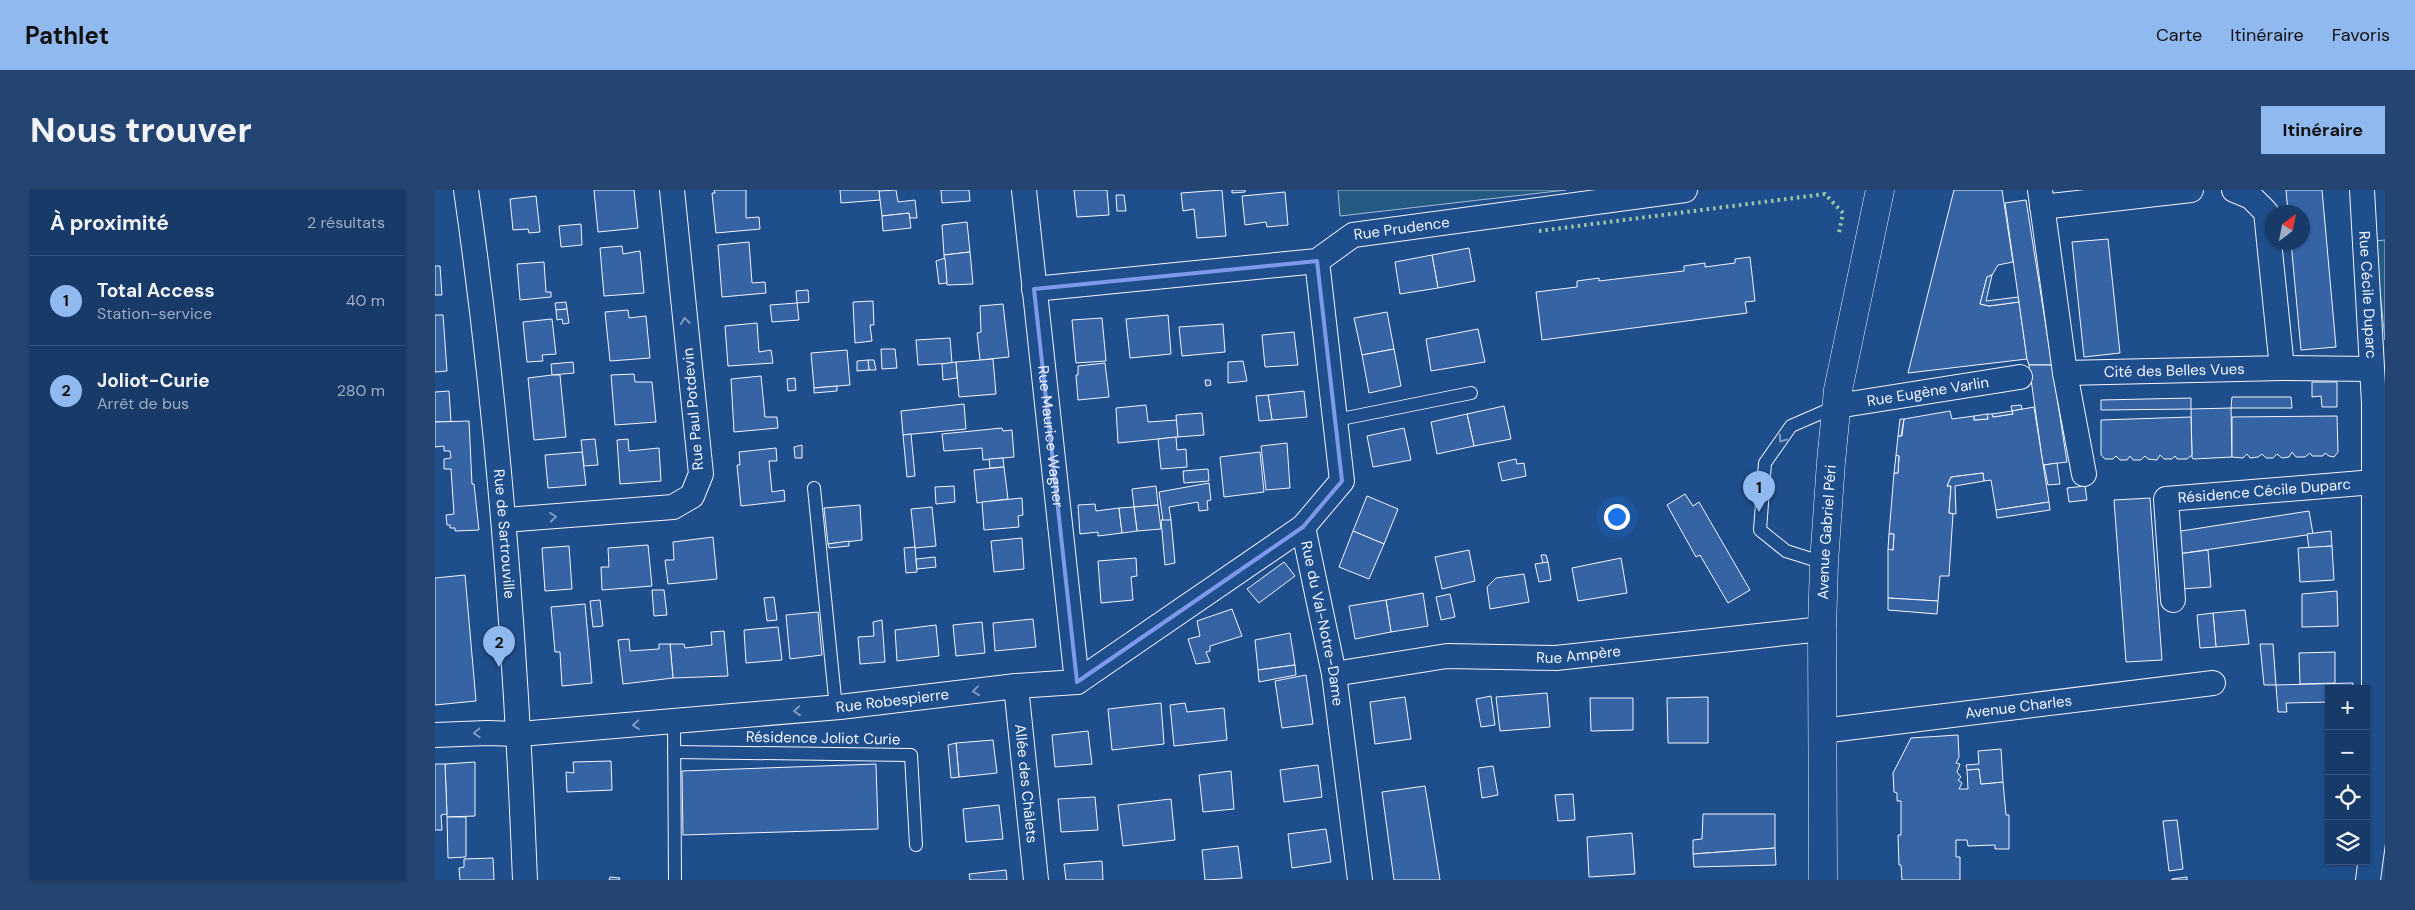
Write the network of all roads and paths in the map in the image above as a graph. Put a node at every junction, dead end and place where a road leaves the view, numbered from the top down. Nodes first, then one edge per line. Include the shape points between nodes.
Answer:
1 (466, 190) edge
2 (672, 190) edge
3 (1024, 190) edge
4 (1685, 190) edge
5 (1880, 190) edge
6 (2191, 190) edge
7 (2234, 190) edge
8 (2362, 190) edge
9 (2041, 198) edge
10 (1317, 260) junction
11 (1035, 289) junction
12 (2282, 368) junction
13 (2371, 369) junction
14 (2065, 373) junction
15 (2020, 377) dead end
16 (1471, 393) dead end
17 (2379, 402) edge
18 (1837, 406) junction
19 (1335, 420) junction
20 (2085, 474) dead end
21 (2374, 482) junction
22 (814, 488) dead end
23 (504, 520) junction
24 (1303, 527) junction
25 (1824, 563) junction
26 (2173, 600) dead end
27 (1822, 629) junction
28 (1335, 674) junction
29 (1077, 682) junction
30 (2213, 683) dead end
31 (1016, 686) junction
32 (836, 708) junction
33 (674, 721) junction
34 (1822, 731) junction
35 (520, 734) junction
36 (435, 735) edge
37 (674, 752) junction
38 (2379, 835) edge
39 (916, 845) dead end
40 (525, 880) edge
41 (675, 880) edge
42 (1036, 880) edge
43 (1359, 880) edge
44 (1823, 880) edge
45 (2368, 880) edge

1 - 23 street, Rue de Sartrouville
23 -> 2 street, Rue Paul Potdevin via 673,507 692,496 701,474
3 - 11 street, Rue Maurice Wagner
4 - 10 street, Rue Prudence via 1353,235
5 - 18 main road, Avenue Gabriel Péri
6 - 9 street
7 - 12 street via 2251,197 2266,212
8 - 13 street, Rue Cécile Duparc
9 - 14 street
10 - 11 street, Rue Prudence
10 - 19 street, Rue du Val-Notre-Dame
11 - 29 street, Rue Maurice Wagner
12 - 13 street, Cité des Belles Vues
12 - 14 street, Cité des Belles Vues
13 - 17 street, Rue Cécile Duparc
14 - 20 street
15 - 18 street, Rue Eugène Varlin
16 - 19 lane
17 - 21 street, Rue Cécile Duparc
18 - 25 main road, Avenue Gabriel Péri
18 -> 25 lane via 1791,426 1765,462 1760,530 1786,551
19 - 24 street, Rue du Val-Notre-Dame via 1343,481
21 - 26 street, Résidence Cécile Duparc via 2166,500
21 - 38 street, Rue Cécile Duparc
22 - 32 lane
23 - 35 street, Rue de Sartrouville
24 - 28 street, Rue du Val-Notre-Dame
24 - 29 street
25 - 27 main road, Avenue Gabriel Péri
27 - 28 street, Rue Ampère via 1556,658 1447,656
27 - 34 main road, Avenue Gabriel Péri
28 - 43 street, Rue du Val-Notre-Dame
29 - 31 street, Rue Robespierre
30 - 34 street, Avenue Charles
31 -> 32 street, Rue Robespierre
31 - 42 street, Allée des Châlets
32 -> 33 street, Rue Robespierre
33 -> 35 street, Rue Robespierre
33 - 37 lane
34 - 44 main road, Avenue Gabriel Péri
35 -> 36 street, Rue Robespierre
35 - 40 street, Rue de Sartrouville
37 - 39 lane, Résidence Joliot Curie via 911,755
37 - 41 lane
38 - 45 street, Rue Cécile Duparc

